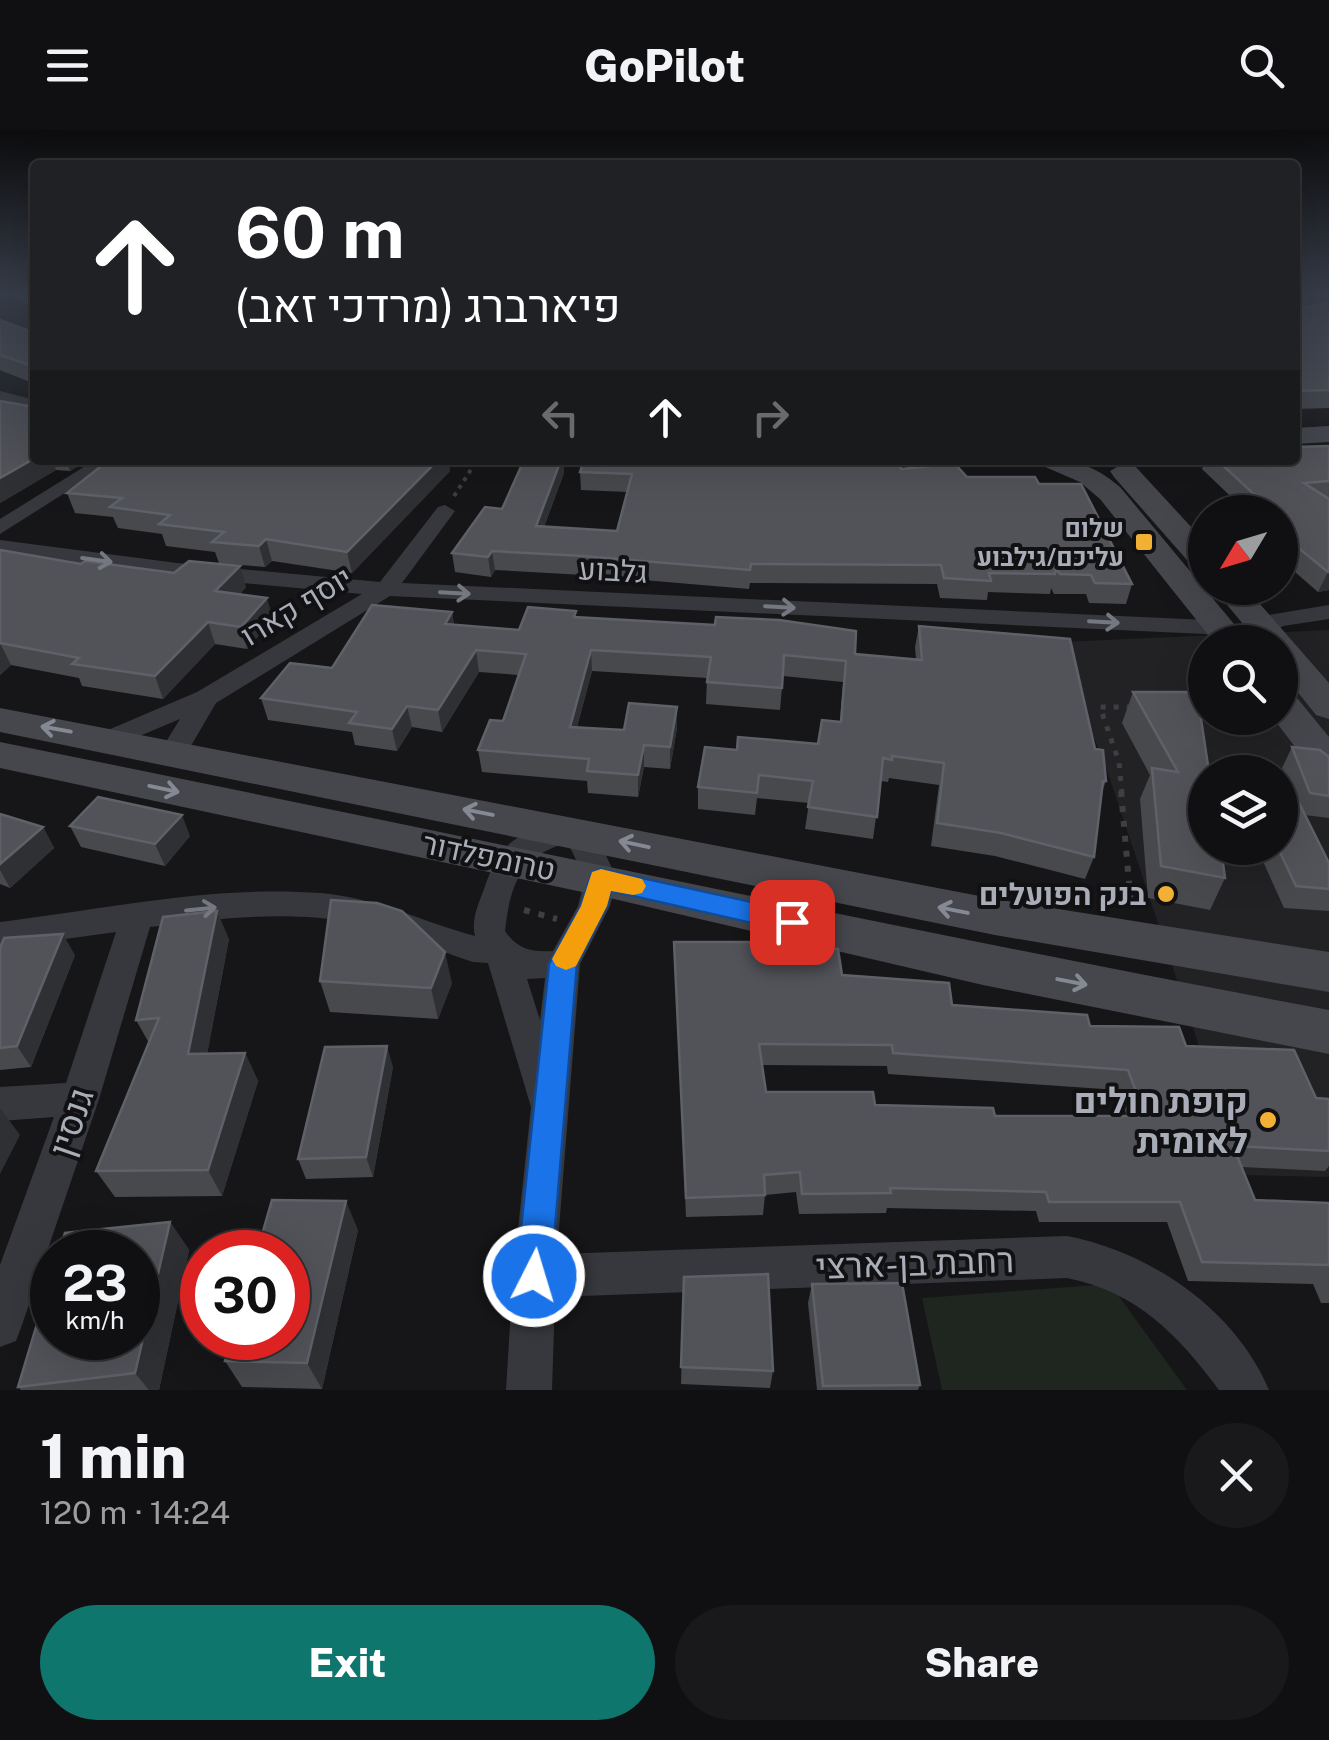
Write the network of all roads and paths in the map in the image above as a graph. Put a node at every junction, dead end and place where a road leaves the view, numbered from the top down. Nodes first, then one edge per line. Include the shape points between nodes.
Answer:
1 (0, 396) edge
2 (30, 404) edge
3 (1329, 434) edge
4 (1300, 436) edge
5 (100, 465) edge
6 (474, 465) dead end
7 (1065, 465) edge
8 (1132, 470) edge
9 (445, 510) joint
10 (0, 528) edge
11 (1188, 540) edge
12 (0, 546) edge
13 (386, 590) junction
14 (1243, 605) edge
15 (1329, 612) edge
16 (1218, 625) edge
17 (1261, 625) edge
18 (1276, 625) edge
19 (1188, 629) edge
20 (1298, 669) edge
21 (206, 698) junction
22 (1135, 707) edge
23 (1329, 707) edge
24 (0, 720) edge
25 (1298, 724) edge
26 (111, 739) junction
27 (175, 750) junction
28 (0, 755) edge
29 (1329, 764) edge
30 (574, 831) junction
31 (510, 860) junction
32 (601, 879) junction
33 (1131, 906) dead end
34 (514, 908) dead end
35 (137, 916) junction
36 (554, 917) dead end
37 (0, 934) edge
38 (501, 951) junction
39 (563, 964) junction
40 (1329, 972) edge
41 (1329, 1032) edge
42 (80, 1099) junction
43 (0, 1104) edge
44 (550, 1108) junction
45 (534, 1276) junction
46 (1, 1321) edge
47 (529, 1390) edge
48 (1246, 1390) edge

1 - 2 street
3 - 4 street
5 - 10 street
6 - 9 path
7 - 16 street via 1110,494
8 - 11 street
9 - 13 street, יוסף קארו
12 -> 13 street, גלבוע
13 -> 19 street, גלבוע
13 - 21 street, יוסף קארו
14 - 17 street
15 - 18 street
20 - 23 street
21 - 26 street
21 - 27 street, יוסף קארו
22 - 33 path via 1100,707 1119,762
26 -> 24 street, טרומפלדור
25 - 29 street
26 - 27 street, טרומפלדור
30 -> 27 street, טרומפלדור
28 -> 31 street, טרומפלדור
30 - 31 street via 539,839
30 - 32 street
40 -> 30 street, טרומפלדור via 1068,932
31 - 32 street, טרומפלדור
31 - 38 street via 491,914 490,932
32 - 39 street
32 -> 41 street, טרומפלדור via 983,965
34 - 36 path
35 - 37 street
35 -> 38 street via 320,905
35 - 42 street, גנסין
38 - 39 street via 526,966
38 - 44 street
39 - 44 street
42 - 43 street
42 - 46 street, גנסין
44 - 45 street
45 - 47 street
45 - 48 street, רחבת בן-ארצי via 1067,1257 1116,1268 1154,1292 1231,1366

